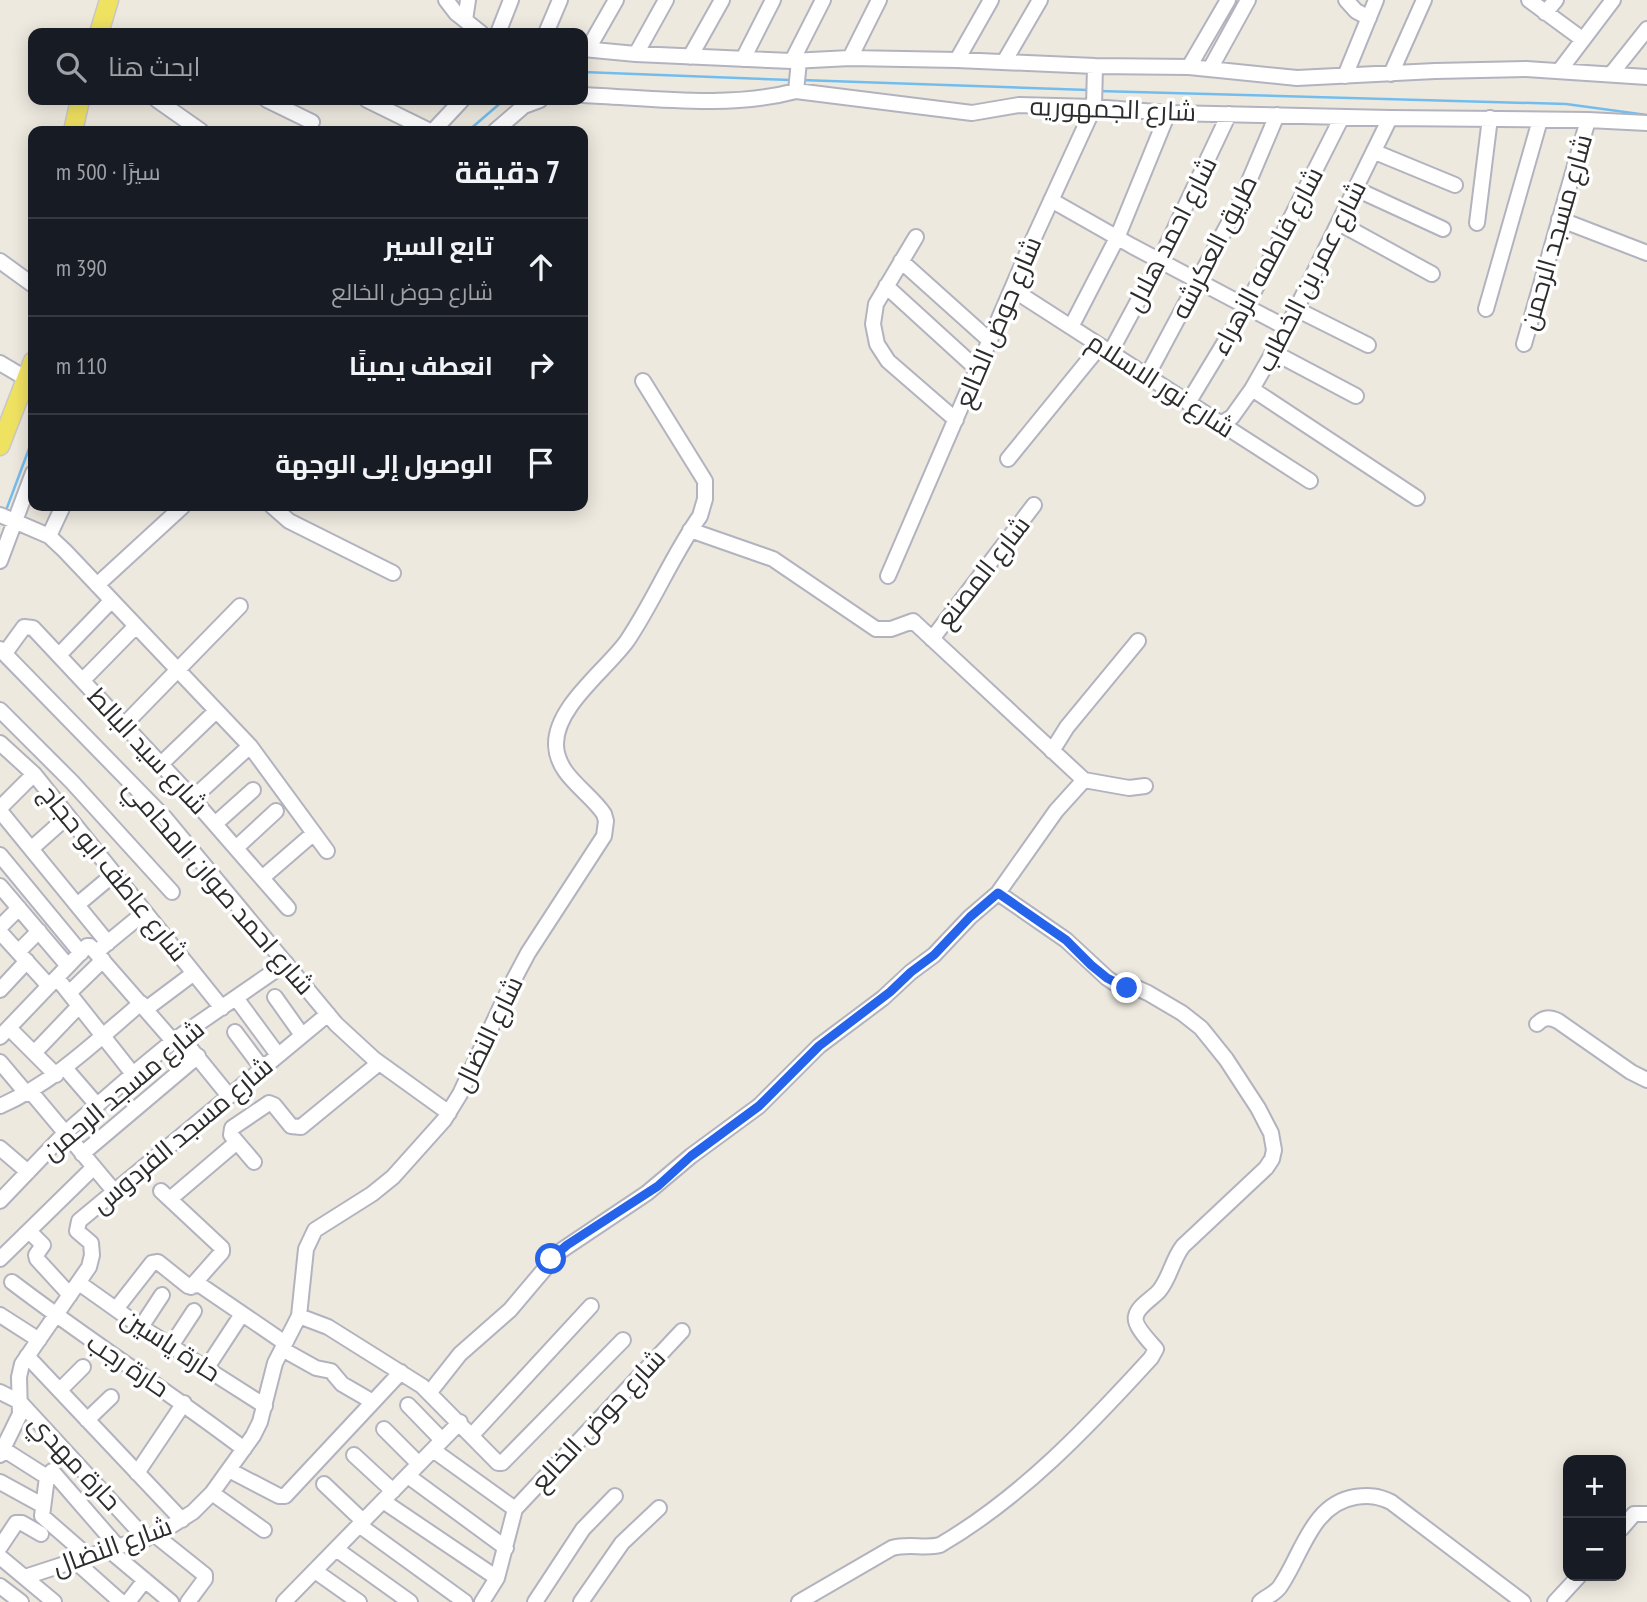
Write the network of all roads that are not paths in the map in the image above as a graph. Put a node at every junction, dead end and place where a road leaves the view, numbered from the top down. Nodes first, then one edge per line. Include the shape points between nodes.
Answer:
1 (109, 0) edge
2 (446, 0) edge
3 (468, 0) edge
4 (511, 0) edge
5 (560, 0) edge
6 (616, 0) edge
7 (666, 0) edge
8 (722, 0) edge
9 (773, 0) edge
10 (824, 0) edge
11 (880, 0) edge
12 (991, 0) edge
13 (1040, 0) edge
14 (1228, 0) edge
15 (1248, 0) edge
16 (1346, 0) edge
17 (1376, 0) edge
18 (1424, 0) edge
19 (1529, 0) edge
20 (1556, 0) edge
21 (1613, 0) edge
22 (1545, 13) junction
23 (1369, 18) junction
24 (464, 20) junction
25 (101, 28) edge
26 (474, 28) edge
27 (500, 28) edge
28 (548, 28) edge
29 (1647, 29) edge
30 (1582, 39) junction
31 (588, 44) edge
32 (588, 49) edge
33 (636, 54) junction
34 (690, 57) junction
35 (850, 58) junction
36 (743, 59) junction
37 (957, 60) junction
38 (1004, 62) junction
39 (796, 64) junction
40 (1189, 67) junction
41 (1210, 69) junction
42 (1560, 69) junction
43 (1095, 73) junction
44 (1612, 73) junction
45 (1391, 74) junction
46 (1345, 76) junction
47 (1647, 77) edge
48 (796, 88) junction
49 (588, 95) edge
50 (1094, 102) junction
51 (79, 105) edge
52 (164, 105) edge
53 (277, 105) edge
54 (377, 105) edge
55 (457, 105) edge
56 (527, 105) edge
57 (1168, 113) junction
58 (1229, 114) junction
59 (1277, 115) junction
60 (1342, 117) junction
61 (1390, 118) junction
62 (1490, 118) junction
63 (1540, 120) junction
64 (1588, 120) junction
65 (312, 122) dead end
66 (1647, 123) edge
67 (74, 126) edge
68 (194, 126) edge
69 (422, 126) edge
70 (437, 126) edge
71 (501, 126) edge
72 (1375, 152) junction
73 (1455, 186) dead end
74 (1356, 189) junction
75 (1051, 200) junction
76 (1559, 219) junction
77 (1339, 223) junction
78 (1477, 223) dead end
79 (1443, 229) dead end
80 (916, 237) dead end
81 (1117, 238) junction
82 (1647, 253) edge
83 (1160, 260) junction
84 (0, 261) edge
85 (901, 261) junction
86 (1432, 274) dead end
87 (28, 281) edge
88 (1199, 281) junction
89 (886, 286) junction
90 (1012, 289) junction
91 (1246, 307) junction
92 (1296, 309) junction
93 (1486, 309) dead end
94 (1071, 327) junction
95 (1287, 328) junction
96 (989, 340) junction
97 (1524, 344) dead end
98 (1368, 345) dead end
99 (1105, 349) junction
100 (1273, 352) junction
101 (0, 363) edge
102 (977, 369) junction
103 (28, 376) edge
104 (1147, 376) junction
105 (27, 379) junction
106 (643, 382) dead end
107 (1252, 388) junction
108 (1356, 396) dead end
109 (1188, 403) junction
110 (6, 413) edge
111 (956, 420) junction
112 (1219, 422) junction
113 (0, 446) edge
114 (1008, 460) dead end
115 (1310, 481) dead end
116 (28, 482) edge
117 (1417, 498) dead end
118 (1034, 505) dead end
119 (61, 511) edge
120 (178, 511) edge
121 (278, 511) edge
122 (8, 518) edge
123 (690, 530) junction
124 (49, 536) junction
125 (0, 561) edge
126 (393, 573) dead end
127 (888, 576) dead end
128 (97, 585) junction
129 (111, 601) junction
130 (240, 606) dead end
131 (135, 626) junction
132 (932, 639) junction
133 (1138, 641) dead end
134 (2, 651) edge
135 (59, 655) junction
136 (177, 671) junction
137 (82, 680) junction
138 (0, 710) edge
139 (216, 711) junction
140 (124, 724) junction
141 (0, 743) edge
142 (250, 746) junction
143 (1052, 751) junction
144 (161, 764) junction
145 (34, 774) junction
146 (1084, 780) junction
147 (1145, 786) dead end
148 (253, 790) dead end
149 (193, 799) junction
150 (0, 810) edge
151 (276, 811) dead end
152 (68, 816) junction
153 (215, 824) junction
154 (314, 833) junction
155 (236, 848) junction
156 (30, 849) junction
157 (327, 851) dead end
158 (0, 855) edge
159 (114, 874) junction
160 (262, 878) junction
161 (0, 886) edge
162 (172, 892) dead end
163 (998, 893) junction
164 (76, 905) junction
165 (19, 908) junction
166 (288, 908) dead end
167 (145, 912) junction
168 (39, 931) junction
169 (1, 933) edge
170 (96, 951) junction
171 (22, 956) junction
172 (286, 963) junction
173 (68, 966) junction
174 (190, 976) dead end
175 (53, 982) junction
176 (0, 990) edge
177 (69, 993) junction
178 (275, 997) dead end
179 (236, 998) junction
180 (79, 1006) junction
181 (143, 1006) junction
182 (222, 1008) junction
183 (328, 1014) junction
184 (1537, 1024) dead end
185 (5, 1032) edge
186 (235, 1032) dead end
187 (302, 1035) junction
188 (102, 1036) junction
189 (177, 1039) junction
190 (34, 1053) junction
191 (278, 1055) junction
192 (198, 1056) junction
193 (0, 1062) edge
194 (379, 1063) junction
195 (262, 1068) junction
196 (60, 1072) junction
197 (133, 1074) junction
198 (1647, 1080) edge
199 (29, 1093) junction
200 (229, 1096) junction
201 (97, 1105) junction
202 (0, 1106) edge
203 (449, 1113) junction
204 (65, 1133) junction
205 (237, 1142) junction
206 (0, 1148) edge
207 (82, 1154) junction
208 (254, 1162) dead end
209 (94, 1167) junction
210 (27, 1172) junction
211 (114, 1191) junction
212 (0, 1201) edge
213 (29, 1231) junction
214 (0, 1259) edge
215 (12, 1282) dead end
216 (191, 1287) junction
217 (75, 1289) junction
218 (162, 1295) dead end
219 (591, 1306) dead end
220 (116, 1309) junction
221 (194, 1311) dead end
222 (242, 1314) junction
223 (0, 1315) edge
224 (56, 1315) junction
225 (299, 1317) junction
226 (141, 1327) junction
227 (682, 1331) dead end
228 (39, 1340) junction
229 (622, 1340) dead end
230 (171, 1346) junction
231 (283, 1346) junction
232 (27, 1356) junction
233 (83, 1367) dead end
234 (206, 1369) junction
235 (401, 1372) junction
236 (60, 1390) junction
237 (0, 1392) edge
238 (430, 1392) junction
239 (111, 1397) dead end
240 (20, 1402) junction
241 (373, 1402) junction
242 (184, 1403) junction
243 (408, 1405) dead end
244 (264, 1406) junction
245 (87, 1420) junction
246 (460, 1422) junction
247 (384, 1430) dead end
248 (472, 1435) junction
249 (437, 1445) junction
250 (244, 1449) junction
251 (1, 1452) edge
252 (354, 1455) dead end
253 (419, 1464) junction
254 (229, 1470) junction
255 (52, 1471) dead end
256 (137, 1473) junction
257 (408, 1476) junction
258 (0, 1482) edge
259 (324, 1484) dead end
260 (212, 1493) junction
261 (388, 1496) junction
262 (615, 1496) dead end
263 (42, 1505) junction
264 (659, 1508) dead end
265 (514, 1509) junction
266 (1647, 1514) edge
267 (182, 1520) junction
268 (361, 1523) junction
269 (1626, 1523) edge
270 (264, 1530) dead end
271 (41, 1534) dead end
272 (150, 1537) junction
273 (0, 1547) edge
274 (506, 1548) junction
275 (114, 1549) junction
276 (336, 1549) junction
277 (0, 1557) edge
278 (82, 1559) junction
279 (315, 1571) junction
280 (25, 1577) junction
281 (496, 1578) junction
282 (145, 1580) junction
283 (1574, 1581) edge
284 (0, 1586) edge
285 (293, 1599) edge
286 (21, 1602) edge
287 (54, 1602) edge
288 (121, 1602) edge
289 (128, 1602) edge
290 (171, 1602) edge
291 (188, 1602) edge
292 (359, 1602) edge
293 (410, 1602) edge
294 (465, 1602) edge
295 (482, 1602) edge
296 (535, 1602) edge
297 (580, 1602) edge
298 (799, 1602) edge
299 (1260, 1602) edge
300 (1523, 1602) edge
301 (1555, 1602) edge

1 - 25 main road
2 - 24 street
3 - 24 street
4 - 27 street
5 - 28 street
6 - 31 street
7 - 33 street
8 - 34 street
9 - 36 street
10 - 39 street
11 - 35 street
12 - 37 street
13 - 38 street
14 - 40 street
15 - 41 street
16 - 23 street
17 - 23 street
18 - 45 street
19 - 22 street
20 - 22 street
21 - 30 street
22 - 30 street
23 - 46 street
24 - 26 street
29 - 44 street
30 - 42 street
32 - 33 street, شارع الجمهوريه
33 - 34 street, شارع الجمهوريه
34 - 36 street, شارع الجمهوريه
35 - 37 street, شارع الجمهوريه
35 - 39 street, شارع الجمهوريه
36 - 39 street, شارع الجمهوريه
37 - 38 street, شارع الجمهوريه
38 - 43 street, شارع الجمهوريه
39 - 48 street
40 - 41 street, شارع الجمهوريه
40 - 43 street, شارع الجمهوريه
41 - 46 street, شارع الجمهوريه via 1297,78
42 - 44 street, شارع الجمهوريه
42 - 45 street, شارع الجمهوريه
43 - 50 street, شارع حوض الخالع
44 - 47 street, شارع الجمهوريه
45 - 46 street, شارع الجمهوريه
48 - 49 street, شارع الجمهوريه via 771,98 732,101
48 - 50 street, شارع الجمهوريه via 972,113 1019,105
50 - 57 street, شارع الجمهوريه
50 - 75 street, شارع حوض الخالع
51 - 67 main road
52 - 68 street
53 - 65 street
54 - 69 street
55 - 70 street
56 - 71 street
57 - 58 street, شارع الجمهوريه
57 - 81 street
58 - 59 street, شارع الجمهوريه
58 - 83 street, شارع احمد هلال
59 - 60 street, شارع الجمهوريه
59 - 88 street, طريق العكرشه via 1241,200
60 - 61 street, شارع الجمهوريه
60 - 91 street, شارع فاطمه الزهراء
61 - 62 street, شارع الجمهوريه
61 - 72 street, شارع عمر بن الخطاب
62 - 63 street, شارع الجمهوريه
62 - 78 street
63 - 64 street, شارع الجمهوريه
63 - 93 street
64 - 66 street, شارع الجمهوريه
64 - 76 street, شارع مسجد الرحمن
72 - 73 street
72 - 74 street, شارع عمر بن الخطاب
74 - 77 street, شارع عمر بن الخطاب
74 - 79 street
75 - 81 street
75 - 90 street, شارع حوض الخالع
76 - 82 street
76 - 97 street, شارع مسجد الرحمن
77 - 86 street
77 - 92 street, شارع عمر بن الخطاب
80 - 85 street
81 - 83 street
81 - 94 street
83 - 88 street
83 - 99 street, شارع احمد هلال
84 - 87 street
85 - 89 street
85 - 96 street
88 - 91 street
88 - 104 street, طريق العكرشه
89 - 102 street
89 - 111 street via 876,304 877,344 888,361
90 - 94 street, شارع نور الاسلام
90 - 96 street, شارع حوض الخالع
91 - 95 street
91 - 109 street, شارع فاطمه الزهراء
92 - 95 street, شارع عمر بن الخطاب
92 - 98 street
94 - 99 street, شارع نور الاسلام
95 - 100 street, شارع عمر بن الخطاب
96 - 102 street, شارع حوض الخالع
99 - 104 street, شارع نور الاسلام
99 - 114 street, شارع احمد هلال
100 - 107 street, شارع عمر بن الخطاب
100 - 108 street
101 - 105 street
102 - 111 street, شارع حوض الخالع
103 - 105 main road
104 - 109 street, شارع نور الاسلام
105 - 110 main road
106 - 123 street, شارع النضال via 705,481 700,516
107 - 112 street, شارع عمر بن الخطاب via 1232,418
107 - 117 street
109 - 112 street, شارع نور الاسلام
110 - 113 main road
111 - 127 street, شارع حوض الخالع
112 - 115 street, شارع نور الاسلام
116 - 122 street
118 - 132 street, شارع المصنع
119 - 124 street
120 - 128 street
121 - 126 street
122 - 124 street
122 - 125 street
123 - 132 street via 773,559 876,629 913,621
123 - 203 street, شارع النضال via 625,643 561,721 556,745 562,767 600,807 604,836 528,953
124 - 128 street
128 - 129 street
129 - 131 street
129 - 135 street
130 - 136 street
131 - 136 street
131 - 137 street
132 - 143 street
133 - 143 street
134 - 135 street, شارع سيد البالط via 24,627 31,626
134 - 172 street, شارع احمد صوان المحامي via 165,818
135 - 137 street, شارع سيد البالط
136 - 139 street
136 - 140 street
137 - 140 street, شارع سيد البالط
138 - 162 street
139 - 142 street
139 - 144 street
140 - 144 street, شارع سيد البالط
141 - 145 street, شارع عاطف ابو حجاج
142 - 149 street
142 - 154 street
143 - 146 street
144 - 149 street, شارع سيد البالط
145 - 150 street
145 - 152 street, شارع عاطف ابو حجاج
146 - 147 street via 1129,788
146 - 163 street
148 - 153 street
149 - 153 street, شارع سيد البالط
150 - 156 street
151 - 155 street
152 - 156 street
152 - 159 street, شارع عاطف ابو حجاج
153 - 155 street, شارع سيد البالط
154 - 157 street
154 - 160 street
155 - 160 street, شارع سيد البالط
156 - 164 street
158 - 170 street
159 - 164 street
159 - 167 street, شارع عاطف ابو حجاج
160 - 166 street, شارع سيد البالط
161 - 165 street
163 - 238 street via 934,955 813,1051 759,1106 647,1194 559,1252 515,1304 460,1354
163 - 298 street via 1066,940 1119,986 1148,993 1201,1028 1258,1108 1270,1133 1272,1159 1183,1246 1160,1290 1136,1313 1138,1325 1156,1349 1152,1358 1016,1494 940,1545 892,1548
164 - 170 street
165 - 168 street
165 - 169 street
167 - 170 street
167 - 182 street, شارع عاطف ابو حجاج
168 - 171 street
168 - 173 street
169 - 171 street
170 - 173 street
170 - 177 street
170 - 181 street
171 - 175 street
171 - 176 street
172 - 179 street, شارع مسجد الرحمن
172 - 183 street, شارع احمد صوان المحامي
173 - 175 street
174 - 181 street
175 - 177 street
175 - 185 street
177 - 180 street
178 - 187 street
179 - 182 street, شارع مسجد الرحمن
179 - 191 street
180 - 188 street
180 - 190 street
181 - 188 street
181 - 189 street
182 - 189 street, شارع مسجد الرحمن
183 - 187 street, شارع مسجد الفردوس
183 - 194 street, شارع احمد صوان المحامي
184 - 198 street via 1550,1017 1558,1021
185 - 190 street
186 - 195 street
187 - 191 street, شارع مسجد الفردوس
188 - 196 street
188 - 197 street
189 - 192 street
189 - 197 street, شارع مسجد الرحمن
190 - 196 street
191 - 195 street, شارع مسجد الفردوس
192 - 200 street
192 - 207 street
193 - 199 street
194 - 203 street, شارع احمد صوان المحامي
194 - 205 street via 298,1128 268,1103 232,1128
195 - 200 street, شارع مسجد الفردوس
196 - 199 street
196 - 201 street
197 - 201 street, شارع مسجد الرحمن
199 - 202 street
199 - 204 street
200 - 211 street, شارع مسجد الفردوس
201 - 204 street, شارع مسجد الرحمن
203 - 225 street, شارع النضال via 393,1177 315,1230 306,1249
204 - 207 street
204 - 210 street, شارع مسجد الرحمن
205 - 208 street
205 - 216 street via 165,1195 222,1248
206 - 210 street
207 - 209 street
209 - 211 street
209 - 213 street
210 - 212 street, شارع مسجد الرحمن
211 - 217 street, شارع مسجد الفردوس via 79,1221 77,1231 91,1243 92,1255
213 - 214 street
213 - 217 street, حارة ياسين via 43,1245 37,1259
215 - 224 street, حارة رجب
216 - 220 street via 154,1262
216 - 222 street via 200,1285
217 - 220 street, حارة ياسين
217 - 224 street, شارع مسجد الفردوس
218 - 226 street
219 - 248 street
220 - 226 street, حارة ياسين
221 - 230 street
222 - 231 street
222 - 234 street
223 - 228 street
224 - 228 street, شارع مسجد الفردوس
224 - 242 street, حارة رجب
225 - 231 street, شارع النضال
225 - 235 street via 328,1327
226 - 230 street, حارة ياسين
227 - 265 street, شارع حوض الخالع
228 - 232 street, شارع مسجد الفردوس
229 - 248 street via 503,1463
230 - 234 street, حارة ياسين
231 - 241 street via 316,1368 331,1371 342,1384
231 - 244 street, شارع النضال
232 - 236 street
232 - 240 street, شارع مسجد الفردوس via 19,1377
233 - 236 street
234 - 244 street, حارة ياسين
235 - 238 street
235 - 241 street
236 - 245 street
237 - 240 street, حارة مهدي
238 - 246 street
239 - 245 street
240 - 251 street, شارع مسجد الفردوس via 20,1414
240 - 272 street, حارة مهدي
241 - 254 street via 285,1496
242 - 250 street, حارة رجب
242 - 256 street
243 - 249 street
244 - 250 street, شارع النضال
245 - 256 street
246 - 248 street
246 - 249 street
247 - 253 street
249 - 253 street
249 - 265 street
250 - 254 street, شارع النضال
251 - 263 street via 47,1477
252 - 261 street
253 - 257 street
254 - 260 street, شارع النضال
255 - 275 street
256 - 267 street
257 - 261 street
257 - 274 street
258 - 263 street
259 - 268 street
260 - 267 street, شارع النضال
260 - 270 street
261 - 268 street
261 - 281 street
262 - 296 street via 583,1529
263 - 278 street via 43,1517
264 - 297 street via 617,1549
265 - 274 street
266 - 269 street via 1634,1514
267 - 272 street, شارع النضال
268 - 276 street
268 - 294 street
271 - 273 street via 16,1523
272 - 275 street, شارع النضال
272 - 291 street, حارة مهدي via 205,1575
274 - 281 street
275 - 278 street, شارع النضال
275 - 282 street
276 - 279 street
276 - 293 street
277 - 280 street
278 - 280 street, شارع النضال
278 - 288 street
279 - 285 street
279 - 292 street
280 - 287 street
281 - 295 street
282 - 289 street
282 - 290 street
283 - 301 street
284 - 286 street
299 - 300 street via 1282,1584 1305,1539 1329,1509 1346,1498 1378,1495

